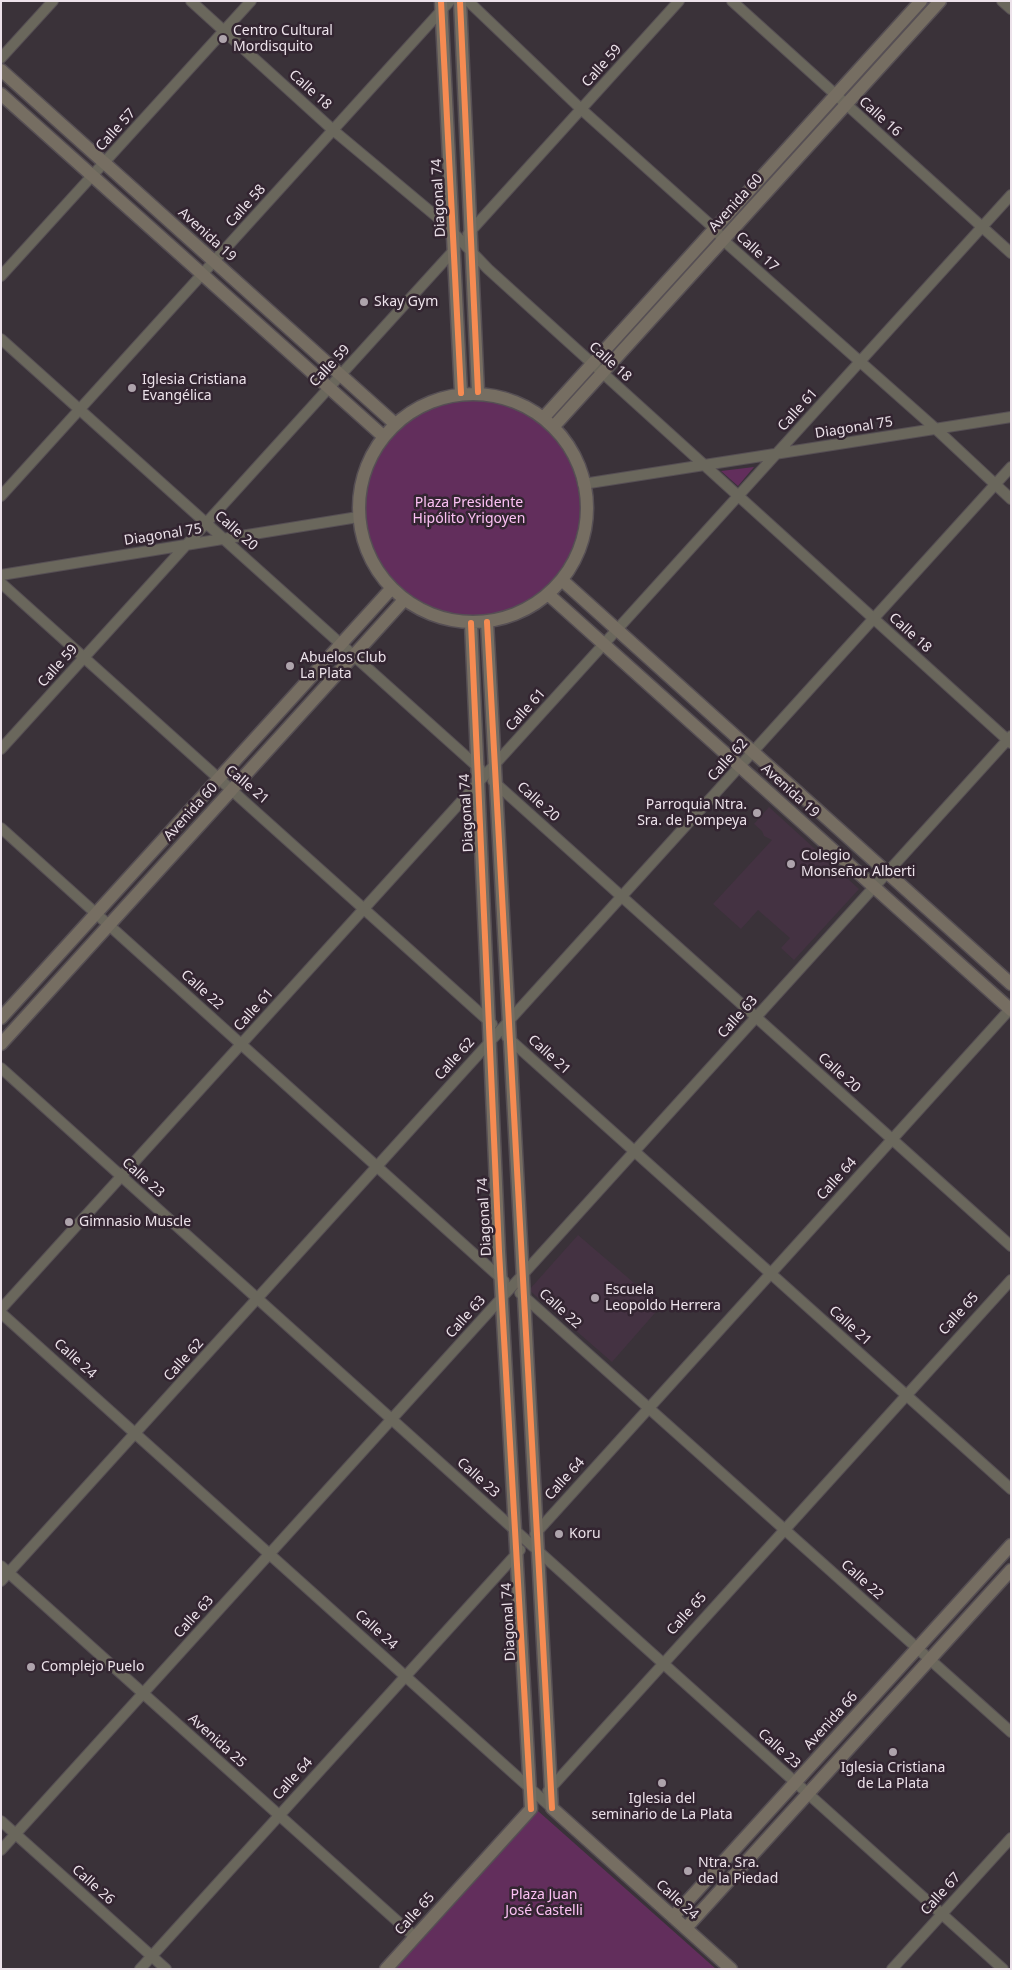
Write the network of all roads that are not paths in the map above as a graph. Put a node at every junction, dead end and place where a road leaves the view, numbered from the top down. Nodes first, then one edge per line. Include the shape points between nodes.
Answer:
1 (53, 1) edge
2 (190, 1) edge
3 (250, 1) edge
4 (460, 1) edge
5 (468, 1) edge
6 (679, 1) edge
7 (732, 1) edge
8 (921, 1) edge
9 (940, 1) edge
10 (1002, 1) edge
11 (444, 4) edge
12 (1011, 9) edge
13 (224, 31) junction
14 (1, 58) edge
15 (1, 70) edge
16 (1, 94) edge
17 (836, 94) junction
18 (846, 105) junction
19 (581, 109) junction
20 (333, 130) junction
21 (104, 162) junction
22 (92, 176) junction
23 (1011, 195) edge
24 (982, 227) junction
25 (715, 228) junction
26 (460, 239) junction
27 (723, 240) junction
28 (472, 252) junction
29 (1011, 253) edge
30 (214, 261) junction
31 (202, 274) junction
32 (1, 276) edge
33 (1, 339) edge
34 (859, 362) junction
35 (592, 364) junction
36 (602, 374) junction
37 (340, 375) junction
38 (328, 388) junction
39 (478, 392) junction
40 (461, 393) junction
41 (80, 409) junction
42 (544, 416) junction
43 (1011, 417) edge
44 (393, 422) junction
45 (555, 426) junction
46 (936, 429) junction
47 (383, 436) junction
48 (778, 453) junction
49 (703, 465) junction
50 (1011, 467) edge
51 (583, 484) junction
52 (995, 485) junction
53 (1, 496) edge
54 (738, 496) junction
55 (1011, 498) edge
56 (358, 517) junction
57 (206, 523) junction
58 (224, 538) junction
59 (186, 545) junction
60 (1, 575) edge
61 (563, 581) junction
62 (1, 583) edge
63 (391, 588) junction
64 (549, 595) junction
65 (404, 600) junction
66 (874, 619) junction
67 (486, 622) junction
68 (471, 624) junction
69 (617, 630) junction
70 (340, 644) junction
71 (604, 644) junction
72 (354, 655) junction
73 (84, 658) junction
74 (1010, 740) edge
75 (1, 748) edge
76 (753, 752) junction
77 (740, 766) junction
78 (486, 774) junction
79 (218, 779) junction
80 (232, 789) junction
81 (1, 828) edge
82 (887, 873) junction
83 (874, 887) junction
84 (622, 896) junction
85 (365, 908) junction
86 (96, 913) junction
87 (109, 925) junction
88 (1011, 984) edge
89 (1010, 1009) edge
90 (756, 1017) junction
91 (1, 1018) edge
92 (490, 1022) junction
93 (506, 1030) junction
94 (490, 1040) junction
95 (1, 1044) edge
96 (241, 1044) junction
97 (1, 1068) edge
98 (892, 1139) junction
99 (635, 1151) junction
100 (377, 1167) junction
101 (122, 1177) junction
102 (1011, 1246) edge
103 (771, 1273) junction
104 (522, 1276) junction
105 (501, 1278) junction
106 (1011, 1280) edge
107 (512, 1287) junction
108 (523, 1295) junction
109 (503, 1297) junction
110 (258, 1299) junction
111 (1, 1311) edge
112 (906, 1395) junction
113 (649, 1407) junction
114 (392, 1419) junction
115 (135, 1433) junction
116 (1011, 1489) edge
117 (785, 1529) junction
118 (516, 1531) junction
119 (533, 1541) junction
120 (1011, 1544) edge
121 (517, 1553) junction
122 (269, 1554) junction
123 (5, 1569) edge
124 (1011, 1570) edge
125 (1, 1581) edge
126 (917, 1648) junction
127 (930, 1660) junction
128 (663, 1663) junction
129 (405, 1676) junction
130 (143, 1693) junction
131 (1011, 1732) edge
132 (796, 1782) junction
133 (530, 1789) junction
134 (808, 1793) junction
135 (545, 1794) junction
136 (552, 1808) joint
137 (531, 1809) junction
138 (279, 1815) junction
139 (1, 1821) edge
140 (16, 1834) junction
141 (1011, 1838) edge
142 (1, 1850) edge
143 (942, 1914) junction
144 (673, 1917) junction
145 (686, 1928) junction
146 (415, 1937) junction
147 (152, 1956) junction
148 (140, 1969) edge
149 (166, 1969) edge
150 (386, 1969) edge
151 (731, 1969) edge
152 (892, 1969) edge
153 (1003, 1969) edge

1 - 14 street
2 - 13 street, Calle 18
3 - 13 street, Calle 57
4 - 26 main road, Diagonal 74
5 - 19 street, Calle 17
6 - 19 street, Calle 59
7 - 17 street, Calle 16
8 - 17 main road, Avenida 60
9 - 18 main road, Avenida 60
10 - 12 street
11 - 20 street, Calle 58
11 - 26 main road, Diagonal 74
13 - 20 street, Calle 18
13 - 21 street, Calle 57
15 - 21 main road, Avenida 19
16 - 22 main road
17 - 18 street, Calle 16
17 - 25 main road, Avenida 60
18 - 24 street, Calle 16
18 - 27 main road, Avenida 60
19 - 25 street, Calle 17
19 - 26 street, Calle 59
20 - 26 street, Calle 18
20 - 30 street, Calle 58
21 - 22 street, Calle 57
21 - 30 main road, Avenida 19
22 - 31 main road
22 - 32 street, Calle 57
23 - 24 street, Calle 61
24 - 29 street, Calle 16
24 - 34 street, Calle 61
25 - 27 street, Calle 17
25 - 35 main road, Avenida 60
26 - 28 main road, Diagonal 74
26 - 37 street, Calle 59
26 - 40 main road, Diagonal 74
27 - 34 street, Calle 17
27 - 36 main road, Avenida 60
28 - 35 street, Calle 18
28 - 39 main road, Diagonal 74
30 - 31 street, Calle 58
30 - 37 main road, Avenida 19
31 - 38 main road
31 - 41 street, Calle 58
33 - 41 street, Calle 20
34 - 46 street, Calle 17
34 - 48 street, Calle 61
35 - 36 street, Calle 18
35 - 42 main road, Avenida 60
36 - 45 main road, Avenida 60
36 - 49 street, Calle 18
37 - 38 street, Calle 59
37 - 44 main road, Avenida 19
38 - 47 main road
38 - 57 street, Calle 59
39 - 40 main road
39 - 42 main road
40 - 44 main road
41 - 53 street, Calle 58
41 - 57 street, Calle 20
42 - 45 main road
43 - 46 street, Diagonal 75
44 - 47 main road
45 - 51 main road via 568,441 578,462
46 - 48 street, Diagonal 75
46 - 52 street, Calle 17
47 - 56 main road via 365,476
48 - 49 street, Diagonal 75
48 - 54 street, Calle 61
49 - 51 street, Diagonal 75
49 - 54 street, Calle 18
50 - 52 street, Calle 62
51 - 61 main road via 585,515 578,547
52 - 55 street, Calle 17
52 - 66 street, Calle 62
54 - 66 street, Calle 18
54 - 69 street, Calle 61
56 - 58 street, Diagonal 75
56 - 63 main road via 368,555
57 - 58 street, Calle 20
57 - 59 street, Calle 59
58 - 59 street, Diagonal 75
58 - 70 street, Calle 20
59 - 60 street, Diagonal 75
59 - 73 street, Calle 59
61 - 64 main road
61 - 69 main road, Avenida 19
62 - 73 street, Calle 21
63 - 65 main road
63 - 70 main road, Avenida 60
64 - 67 main road via 526,611
64 - 71 main road, Avenida 19
65 - 68 main road via 435,617
65 - 72 main road, Avenida 60
66 - 74 street, Calle 18
66 - 76 street, Calle 62
67 - 68 main road
67 - 78 main road, Diagonal 74
68 - 78 main road, Diagonal 74
69 - 71 street, Calle 61
69 - 76 main road, Avenida 19
70 - 72 street, Calle 20
70 - 79 main road, Avenida 60
71 - 77 main road, Avenida 19
71 - 78 street, Calle 61
72 - 78 street, Calle 20
72 - 80 main road, Avenida 60
73 - 75 street, Calle 59
73 - 79 street, Calle 21
74 - 82 street, Calle 63
76 - 77 street, Calle 62
76 - 82 main road, Avenida 19
77 - 83 main road, Avenida 19
77 - 84 street, Calle 62
78 - 84 street, Calle 20
78 - 85 street, Calle 61
78 - 92 main road, Diagonal 74
78 - 93 main road, Diagonal 74
79 - 80 street, Calle 21
79 - 86 main road, Avenida 60
80 - 85 street, Calle 21
80 - 87 main road, Avenida 60
81 - 86 street, Calle 22
82 - 83 street, Calle 63
82 - 88 main road, Avenida 19
83 - 89 main road, Avenida 19
83 - 90 street, Calle 63
84 - 90 street, Calle 20
84 - 93 street, Calle 62
85 - 92 street, Calle 21
85 - 96 street, Calle 61
86 - 87 street, Calle 22
86 - 91 main road, Avenida 60
87 - 95 main road, Avenida 60
87 - 96 street, Calle 22
89 - 98 street, Calle 64
90 - 98 street, Calle 20
90 - 99 street, Calle 63
92 - 93 street, Calle 21
92 - 94 main road, Diagonal 74
93 - 94 street, Calle 62
93 - 99 street, Calle 21
93 - 104 main road, Diagonal 74
94 - 100 street, Calle 62
94 - 105 main road, Diagonal 74
96 - 100 street, Calle 22
96 - 101 street, Calle 61
97 - 101 street, Calle 23
98 - 102 street, Calle 20
98 - 103 street, Calle 64
99 - 103 street, Calle 21
99 - 104 street, Calle 63
100 - 105 street, Calle 22
100 - 110 street, Calle 62
101 - 110 street, Calle 23
101 - 111 street, Calle 61
103 - 112 street, Calle 21
103 - 113 street, Calle 64
104 - 107 street, Calle 63
104 - 108 main road, Diagonal 74
105 - 107 street, Calle 22
105 - 109 main road, Diagonal 74
106 - 112 street, Calle 65
107 - 108 street, Calle 22
107 - 109 street, Calle 63
108 - 113 street, Calle 22
108 - 119 main road, Diagonal 74
109 - 114 street, Calle 63
109 - 118 main road, Diagonal 74
110 - 114 street, Calle 23
110 - 115 street, Calle 62
111 - 115 street, Calle 24
112 - 116 street, Calle 21
112 - 117 street, Calle 65
113 - 117 street, Calle 22
113 - 119 street, Calle 64
114 - 118 street, Calle 23
114 - 122 street, Calle 63
115 - 122 street, Calle 24
115 - 123 street, Calle 62
117 - 126 street, Calle 22
117 - 128 street, Calle 65
118 - 119 street, Calle 23
118 - 121 main road, Diagonal 74
119 - 121 street, Calle 64
119 - 128 street, Calle 23
119 - 135 main road, Diagonal 74
120 - 126 main road, Avenida 66
121 - 129 street, Calle 64
121 - 133 main road, Diagonal 74
122 - 129 street, Calle 24
122 - 130 street, Calle 63
123 - 125 street, Calle 62
123 - 130 street, Avenida 25
124 - 127 main road
126 - 127 street, Calle 22
126 - 132 main road, Avenida 66
127 - 131 street, Calle 22
127 - 134 main road
128 - 132 street, Calle 23
128 - 135 street, Calle 65
129 - 133 street, Calle 24
129 - 138 street, Calle 64
130 - 138 street, Avenida 25
130 - 140 street, Calle 63
132 - 134 street, Calle 23
132 - 144 main road, Avenida 66
133 - 135 street, Calle 24
133 - 137 main road, Diagonal 74
134 - 143 street, Calle 23
134 - 145 main road
135 - 136 main road, Diagonal 74
135 - 137 street, Calle 65
136 - 144 main road, Calle 24
137 - 146 main road, Calle 65
138 - 146 street, Avenida 25
138 - 147 street, Calle 64
139 - 140 street, Calle 26
140 - 142 street, Calle 63
140 - 147 street, Calle 26
141 - 143 street, Calle 67
143 - 152 street, Calle 67
143 - 153 street, Calle 23
144 - 145 main road, Calle 24
145 - 151 main road, Calle 24
146 - 150 main road, Calle 65
147 - 148 street, Calle 64
147 - 149 street, Calle 26

